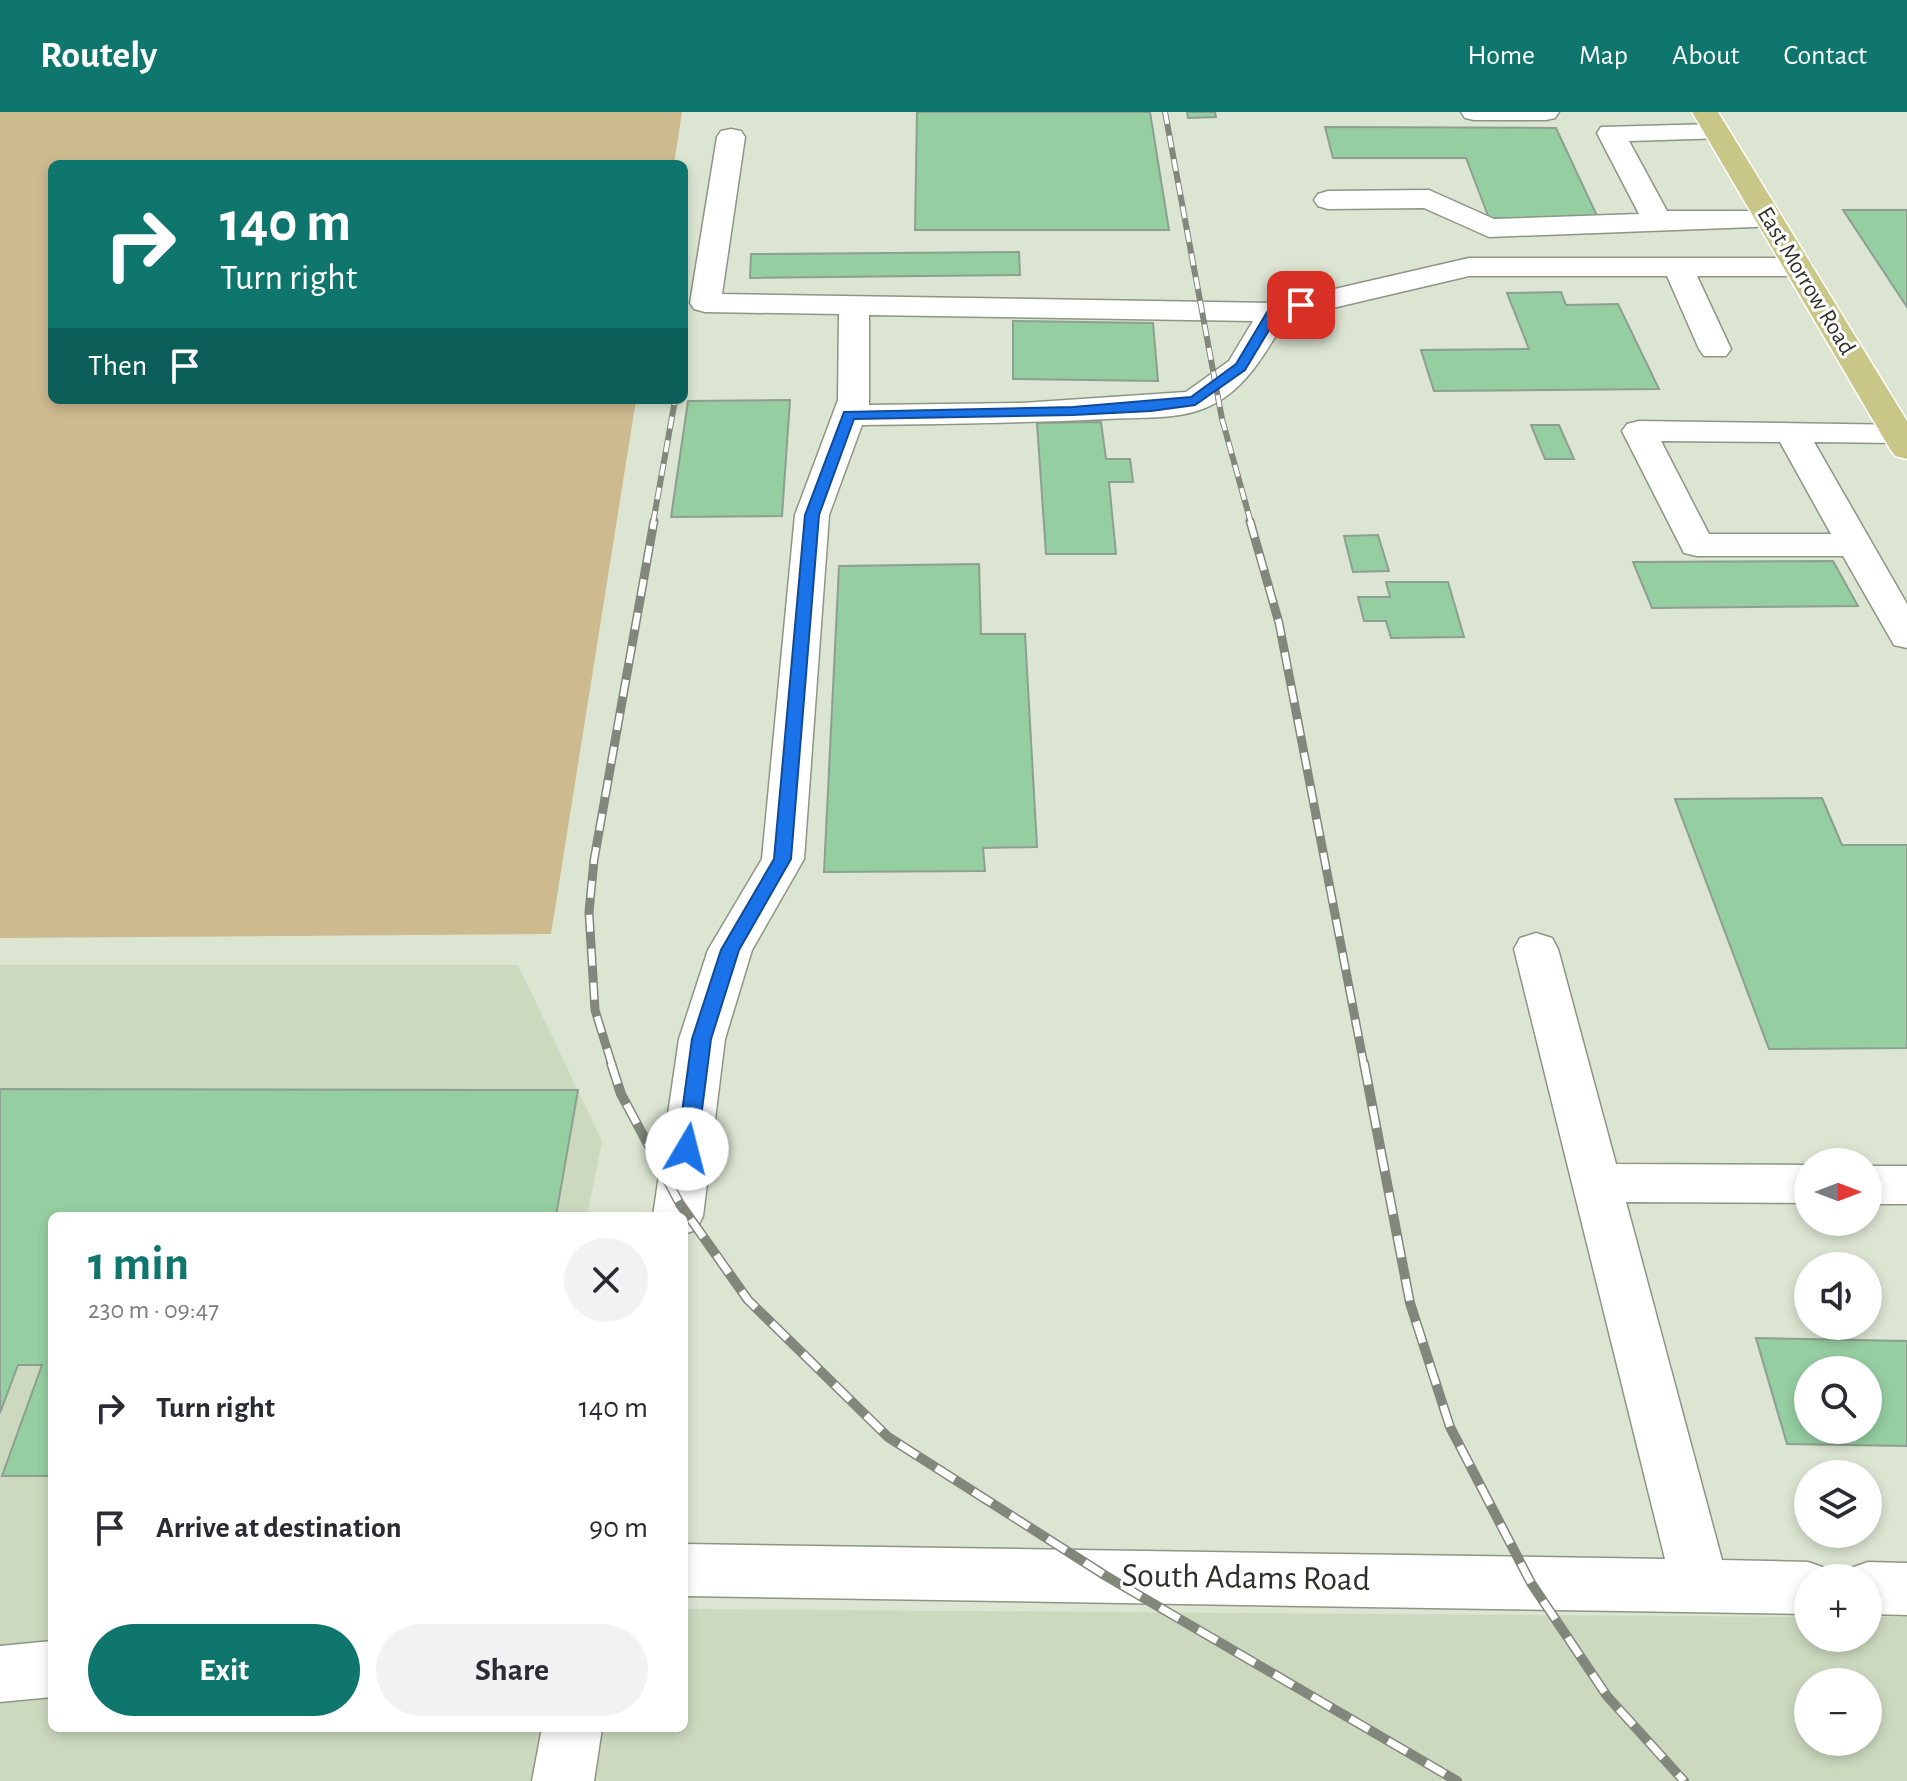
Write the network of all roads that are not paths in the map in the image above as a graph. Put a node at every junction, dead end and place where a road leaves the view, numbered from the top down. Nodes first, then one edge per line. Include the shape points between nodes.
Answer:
1 (1474, 112) edge
2 (1546, 112) edge
3 (1711, 122) edge
4 (731, 137) dead end
5 (1328, 200) dead end
6 (1657, 220) junction
7 (1770, 220) junction
8 (1678, 267) junction
9 (1798, 267) junction
10 (854, 305) junction
11 (1274, 312) junction
12 (1715, 349) dead end
13 (849, 415) junction
14 (1791, 432) junction
15 (1902, 441) edge
16 (1858, 545) junction
17 (1894, 586) edge
18 (1907, 637) edge
19 (1536, 949) dead end
20 (1596, 1183) junction
21 (1794, 1184) edge
22 (1882, 1185) edge
23 (1907, 1185) edge
24 (679, 1212) edge
25 (688, 1570) edge
26 (1700, 1586) junction
27 (1794, 1588) edge
28 (1882, 1588) edge
29 (1907, 1589) edge
30 (48, 1669) edge
31 (0, 1674) edge
32 (571, 1732) edge
33 (563, 1781) edge

1 - 2 street
3 - 6 street via 1611,133
3 - 7 main road, East Morrow Road
4 - 10 street via 705,303
5 - 6 street via 1429,199 1489,228
6 - 7 street
7 - 9 main road, East Morrow Road
8 - 9 street
8 - 11 street via 1469,267
8 - 12 street
9 - 15 main road, East Morrow Road
10 - 11 street
10 - 13 street via 854,400
11 - 13 street via 1241,367 1195,401 1022,413
13 - 24 street via 812,515 783,859 730,950 702,1039
14 - 15 street
14 - 16 street
14 - 16 street via 1639,431 1697,545
16 - 17 street
17 - 18 street
19 - 20 street
20 - 21 street
20 - 26 street
22 - 23 street
25 - 26 street, South Adams Road
26 - 27 street, South Adams Road
28 - 29 street
30 - 31 street
32 - 33 street

